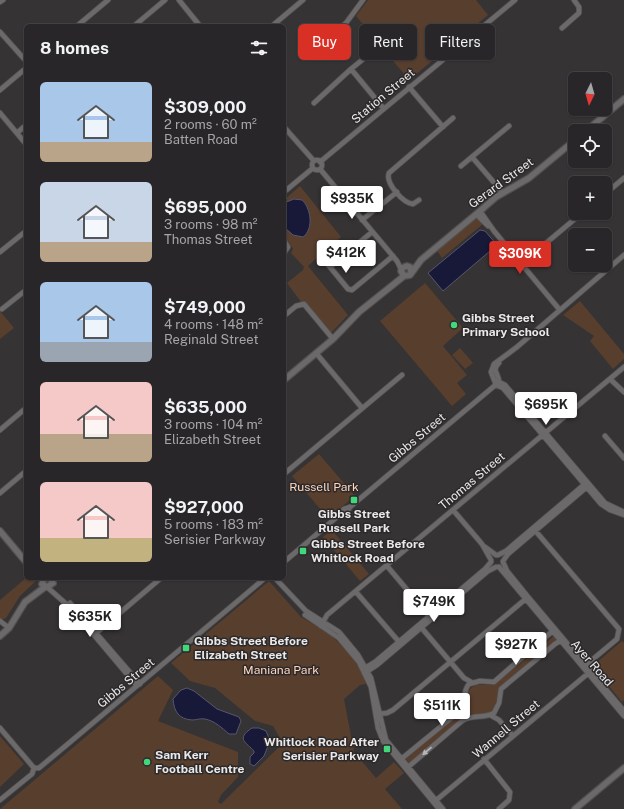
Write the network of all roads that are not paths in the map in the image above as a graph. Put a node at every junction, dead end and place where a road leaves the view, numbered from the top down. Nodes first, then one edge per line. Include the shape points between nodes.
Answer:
1 (3, 0) edge
2 (108, 0) edge
3 (165, 0) edge
4 (179, 0) edge
5 (303, 0) edge
6 (363, 0) edge
7 (515, 0) edge
8 (574, 0) edge
9 (0, 2) edge
10 (79, 24) edge
11 (136, 24) edge
12 (198, 24) edge
13 (274, 24) edge
14 (345, 24) edge
15 (562, 28) dead end
16 (0, 32) edge
17 (24, 59) edge
18 (362, 60) edge
19 (352, 69) junction
20 (24, 71) edge
21 (410, 87) junction
22 (0, 90) edge
23 (624, 99) edge
24 (314, 102) dead end
25 (384, 109) junction
26 (0, 113) edge
27 (454, 118) dead end
28 (594, 124) edge
29 (509, 126) dead end
30 (24, 127) edge
31 (443, 127) junction
32 (286, 130) edge
33 (17, 133) junction
34 (24, 142) edge
35 (568, 146) edge
36 (472, 157) junction
37 (314, 161) junction
38 (320, 162) junction
39 (461, 166) dead end
40 (313, 168) junction
41 (320, 169) junction
42 (624, 178) edge
43 (612, 188) edge
44 (286, 190) edge
45 (397, 192) junction
46 (503, 193) junction
47 (419, 200) dead end
48 (478, 212) junction
49 (362, 220) junction
50 (574, 220) edge
51 (372, 232) junction
52 (24, 233) edge
53 (0, 252) edge
54 (624, 254) edge
55 (393, 256) junction
56 (322, 258) dead end
57 (521, 264) junction
58 (330, 267) junction
59 (405, 270) junction
60 (24, 292) edge
61 (2, 309) dead end
62 (559, 310) junction
63 (286, 314) edge
64 (333, 339) junction
65 (316, 354) junction
66 (624, 367) edge
67 (402, 375) dead end
68 (286, 378) edge
69 (610, 379) junction
70 (497, 382) junction
71 (624, 392) edge
72 (362, 408) junction
73 (24, 410) edge
74 (0, 430) edge
75 (544, 434) junction
76 (605, 436) dead end
77 (624, 458) edge
78 (286, 472) edge
79 (24, 473) edge
80 (587, 484) junction
81 (0, 493) edge
82 (453, 510) junction
83 (624, 512) edge
84 (624, 515) edge
85 (534, 529) junction
86 (0, 531) edge
87 (482, 544) junction
88 (497, 555) junction
89 (24, 560) edge
90 (286, 560) edge
91 (491, 561) junction
92 (503, 561) junction
93 (387, 566) junction
94 (497, 567) junction
95 (159, 580) edge
96 (263, 580) edge
97 (278, 580) edge
98 (47, 581) edge
99 (356, 592) junction
100 (527, 598) junction
101 (431, 618) junction
102 (0, 621) edge
103 (324, 625) junction
104 (420, 627) junction
105 (9, 628) junction
106 (554, 631) junction
107 (95, 634) junction
108 (0, 636) edge
109 (562, 640) junction
110 (400, 643) junction
111 (450, 662) junction
112 (586, 665) junction
113 (366, 670) junction
114 (590, 672) junction
115 (464, 678) junction
116 (474, 683) junction
117 (138, 685) junction
118 (466, 689) junction
119 (624, 711) edge
120 (494, 713) junction
121 (378, 714) junction
122 (624, 716) edge
123 (0, 728) edge
124 (513, 736) junction
125 (484, 759) junction
126 (400, 760) junction
127 (34, 768) junction
128 (407, 768) junction
129 (624, 768) edge
130 (0, 800) edge
131 (434, 801) junction
132 (439, 809) edge
133 (443, 809) edge
134 (499, 809) edge
135 (575, 809) edge

1 - 9 street
2 - 10 street
3 - 11 street
4 - 12 street
5 - 13 street
6 - 14 street
7 - 21 street, Station Street
8 - 15 street via 579,7 578,13
16 - 17 street
18 - 19 street
19 - 24 street
19 - 25 street
20 - 22 street
21 - 25 street, Station Street
21 - 31 street
23 - 28 street
25 - 38 street, Station Street
26 - 33 street
27 - 31 street
29 - 36 street
30 - 33 street
31 - 45 street via 389,173 387,179
32 - 37 street
33 - 34 street
35 - 46 street, Gerard Street via 529,178
36 - 39 street
36 - 46 street
37 - 38 street
37 - 40 street
38 - 41 street
40 - 41 street
40 - 44 street
41 - 49 street
42 - 43 street
45 - 47 street via 407,203 413,204
45 - 49 street
46 - 48 street, Gerard Street
48 - 57 street
48 - 59 street, Gerard Street via 421,260
49 - 51 street
50 - 57 street
51 - 55 street
51 - 58 street
52 - 53 street
54 - 62 street
55 - 58 street via 352,290 348,289
55 - 59 street
56 - 58 street
57 - 62 street
59 - 64 street, Gerard Street
60 - 61 street
62 - 70 street via 492,366 491,372
63 - 64 street via 296,306 304,304
64 - 65 street, Gerard Street
65 - 68 street, Gerard Street
65 - 72 street
66 - 69 street, Thomas Street
67 - 72 street
69 - 71 street
69 - 75 street, Thomas Street
70 - 75 street via 505,385
70 - 90 street, Gibbs Street
72 - 78 street
73 - 74 street
75 - 80 street
75 - 82 street, Thomas Street
76 - 77 street
79 - 81 street
80 - 83 street via 607,505
80 - 84 street via 604,507
80 - 85 street
82 - 87 street
82 - 93 street, Thomas Street
85 - 88 street
85 - 92 street
85 - 112 street via 619,630 617,639
86 - 89 street
87 - 88 street
87 - 91 street
88 - 91 street
88 - 92 street, Ayer Road
91 - 94 street, Ayer Road via 493,566
91 - 101 street
92 - 94 street
92 - 100 street, Ayer Road
93 - 99 street, Thomas Street
93 - 101 street
94 - 100 street, Ayer Road
94 - 101 street via 488,571
95 - 107 street
96 - 117 street, Gibbs Street
97 - 103 street via 307,617
98 - 105 street via 20,607
98 - 107 street
99 - 103 street, Thomas Street via 334,610
99 - 110 street
100 - 106 street, Ayer Road
100 - 111 street
101 - 104 street
102 - 105 street
103 - 113 street via 339,638
104 - 110 street
104 - 111 street
105 - 108 street
106 - 109 street, Ayer Road
106 - 116 street via 494,682
107 - 117 street
109 - 112 street, Ayer Road
109 - 114 street, Ayer Road
109 - 120 street via 501,689
110 - 113 street
111 - 115 street
111 - 121 street via 393,710
112 - 114 street, Ayer Road
113 - 121 street via 374,686
114 - 119 street, Ayer Road
114 - 122 street, Ayer Road
114 - 124 street, Wannell Street
115 - 116 street
115 - 118 street
116 - 118 street via 469,684
117 - 127 street, Gibbs Street via 39,768
118 - 126 street via 461,710
120 - 124 street
120 -> 128 street via 480,718 469,716
121 - 126 street via 386,740
123 - 127 street
124 - 125 street, Wannell Street
125 - 131 street, Wannell Street
125 - 134 street via 510,792 509,800
126 - 128 street
127 - 130 street, Gibbs Street via 32,774
128 - 131 street
129 - 135 street
131 - 132 street
131 - 133 street

